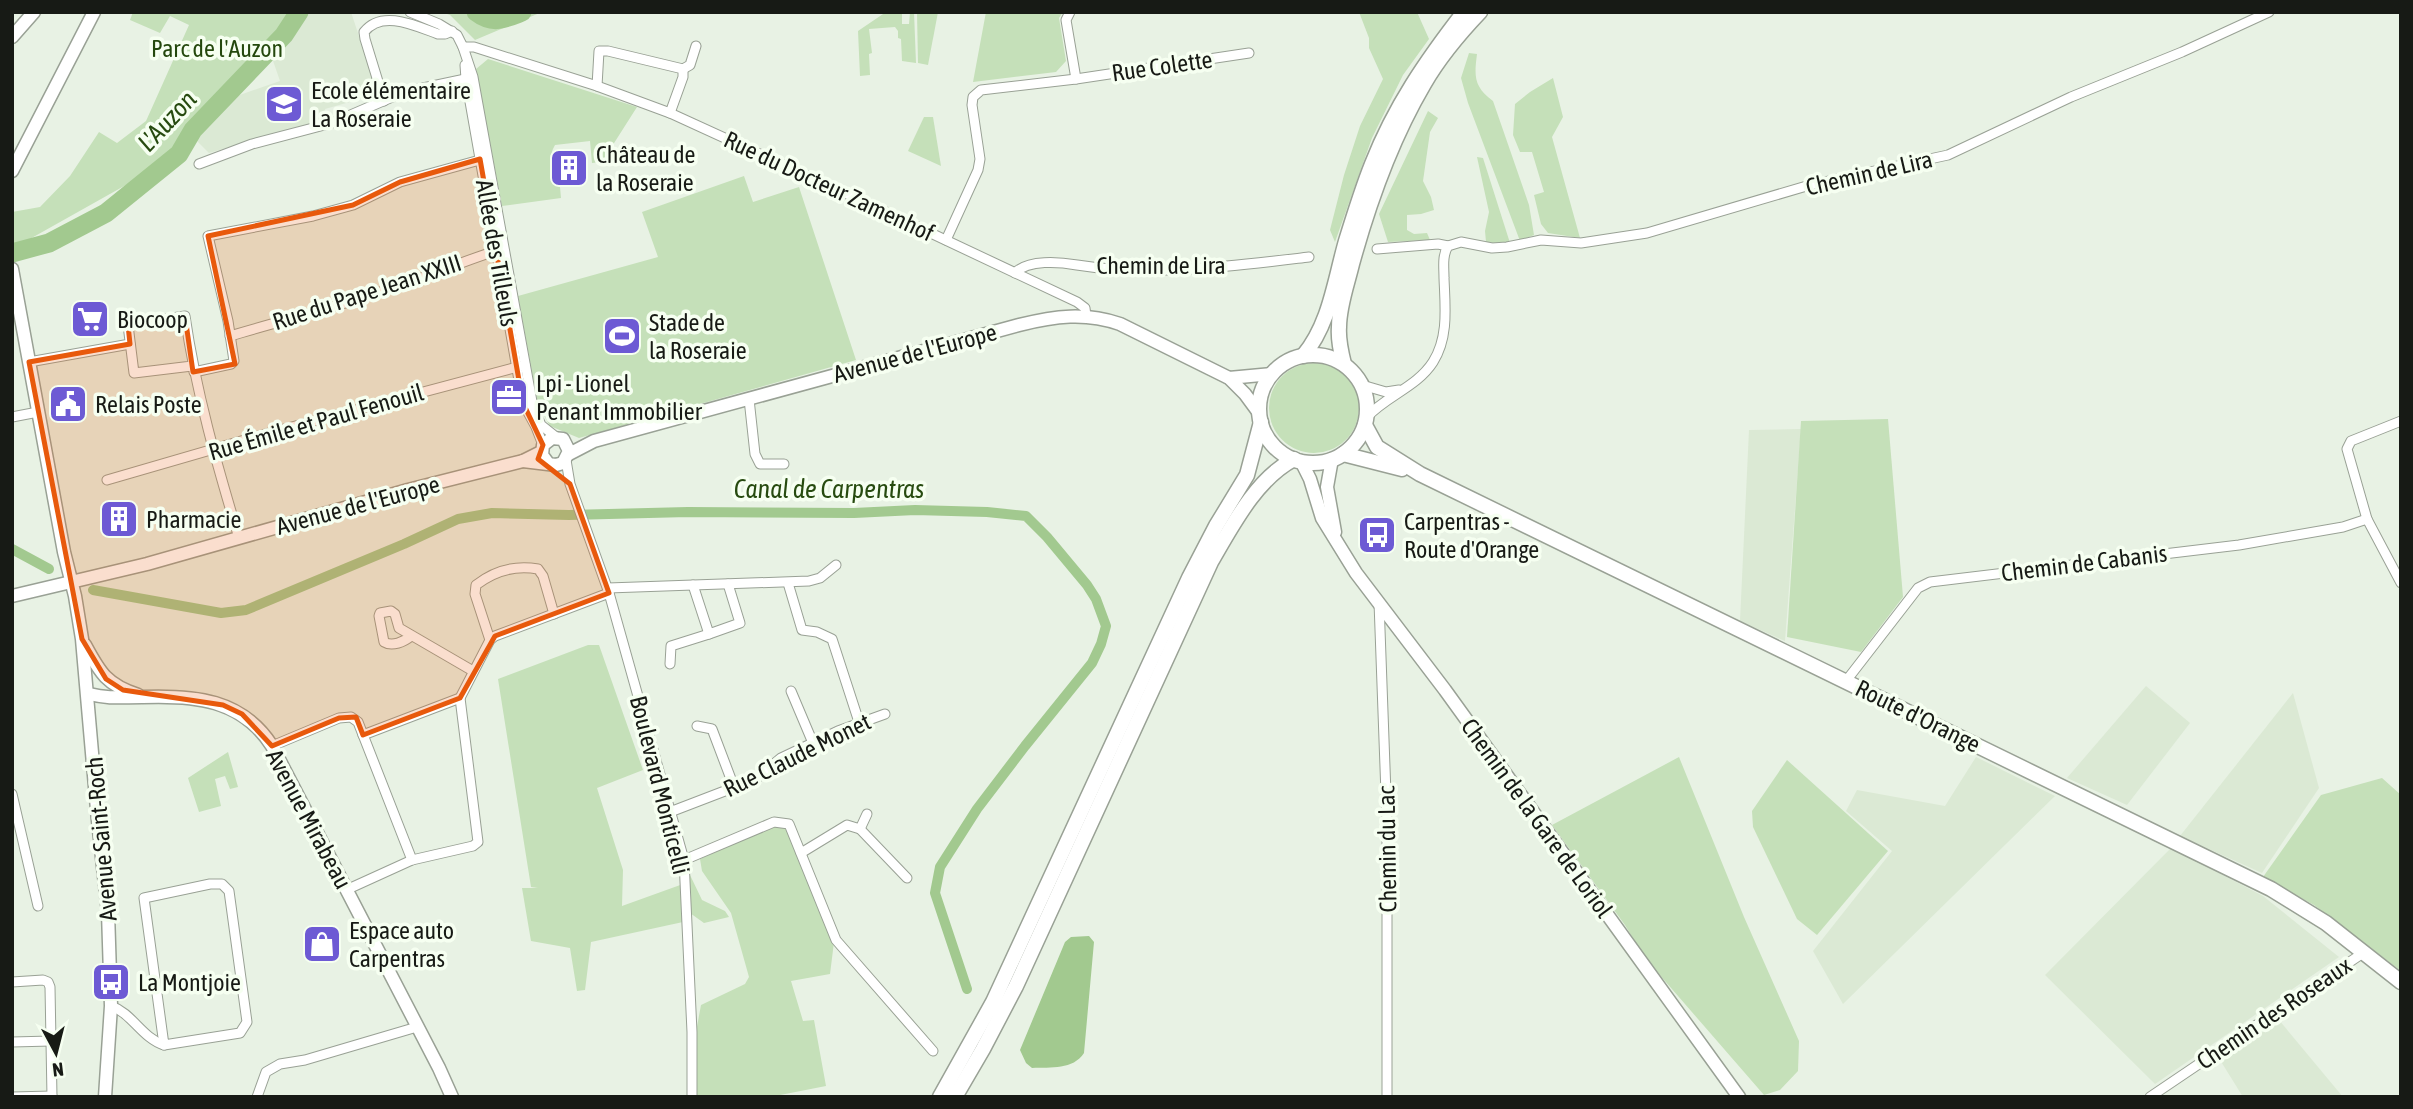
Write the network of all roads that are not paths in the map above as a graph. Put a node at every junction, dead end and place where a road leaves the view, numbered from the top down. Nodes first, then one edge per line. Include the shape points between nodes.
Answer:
1 (34, 12) edge
2 (94, 12) edge
3 (410, 12) edge
4 (1070, 12) edge
5 (1464, 12) edge
6 (1480, 12) edge
7 (2269, 12) edge
8 (452, 31) junction
9 (12, 37) edge
10 (696, 46) dead end
11 (464, 52) junction
12 (1249, 53) dead end
13 (683, 69) junction
14 (469, 78) junction
15 (1076, 79) junction
16 (597, 86) junction
17 (384, 101) junction
18 (670, 113) junction
19 (484, 159) junction
20 (200, 164) dead end
21 (12, 171) edge
22 (946, 240) junction
23 (1448, 246) junction
24 (1377, 249) dead end
25 (500, 250) junction
26 (1309, 257) dead end
27 (12, 269) edge
28 (1015, 273) junction
29 (14, 290) edge
30 (1086, 316) junction
31 (230, 335) junction
32 (130, 344) junction
33 (1303, 356) junction
34 (29, 362) junction
35 (1344, 364) junction
36 (521, 366) junction
37 (193, 369) junction
38 (1272, 374) junction
39 (1229, 378) junction
40 (1362, 385) junction
41 (1401, 390) junction
42 (749, 399) junction
43 (38, 412) junction
44 (12, 417) edge
45 (1366, 421) junction
46 (2401, 421) edge
47 (1259, 424) junction
48 (564, 448) junction
49 (213, 451) junction
50 (546, 456) junction
51 (1338, 456) junction
52 (1298, 460) junction
53 (784, 464) dead end
54 (1420, 474) junction
55 (107, 480) dead end
56 (570, 484) junction
57 (2367, 519) junction
58 (239, 538) junction
59 (1336, 539) junction
60 (836, 565) dead end
61 (72, 583) junction
62 (788, 583) junction
63 (2401, 583) edge
64 (728, 584) junction
65 (693, 585) junction
66 (608, 591) junction
67 (12, 596) edge
68 (1379, 602) junction
69 (555, 614) junction
70 (709, 634) junction
71 (411, 636) dead end
72 (82, 639) junction
73 (490, 640) junction
74 (670, 664) dead end
75 (474, 671) junction
76 (1846, 681) junction
77 (791, 691) dead end
78 (114, 693) junction
79 (89, 694) junction
80 (460, 698) junction
81 (886, 714) dead end
82 (859, 722) junction
83 (91, 724) junction
84 (697, 726) dead end
85 (363, 735) junction
86 (813, 743) junction
87 (272, 747) junction
88 (734, 788) junction
89 (12, 794) edge
90 (670, 811) junction
91 (867, 814) dead end
92 (860, 828) junction
93 (17, 834) edge
94 (801, 852) junction
95 (412, 860) junction
96 (684, 860) junction
97 (907, 878) dead end
98 (346, 890) junction
99 (38, 906) dead end
100 (2363, 953) junction
101 (12, 982) edge
102 (2401, 982) edge
103 (111, 1006) junction
104 (417, 1027) junction
105 (51, 1041) junction
106 (12, 1042) edge
107 (164, 1045) junction
108 (933, 1051) dead end
109 (52, 1096) edge
110 (12, 1097) edge
111 (105, 1097) edge
112 (257, 1097) edge
113 (452, 1097) edge
114 (692, 1097) edge
115 (940, 1097) edge
116 (957, 1097) edge
117 (1387, 1097) edge
118 (1739, 1097) edge
119 (2150, 1097) edge

1 - 9 main road
2 - 21 main road
3 - 8 street
4 - 15 street, Rue Colette via 1066,20
5 - 33 main road via 1413,80 1394,114 1347,237 1325,319
6 - 35 main road via 1424,84 1374,192 1340,316
7 - 23 street, Chemin de Lira via 1948,155 1811,186 1638,235 1581,243 1541,240 1492,248 1461,243
8 - 11 street
8 - 17 street via 438,34 391,20 367,28 365,39
10 - 13 street via 690,65
11 - 14 street, Allée des Tilleuls
11 - 16 street, Rue du Docteur Zamenhof via 474,47
12 - 15 street, Rue Colette
13 - 16 street via 599,51
13 - 18 street
14 - 17 street
14 - 19 street, Allée des Tilleuls
15 - 22 street, Rue Colette via 996,87 973,97 978,170
16 - 18 street, Rue du Docteur Zamenhof
17 - 20 street via 332,123 252,144
18 - 22 street, Rue du Docteur Zamenhof
19 - 25 street, Allée des Tilleuls
19 - 31 street via 400,182 353,205 208,236
22 - 28 street, Rue du Docteur Zamenhof
23 - 24 street, Chemin de Lira
23 - 41 street via 1440,349 1424,374
25 - 31 street, Rue du Pape Jean XXIII via 398,286
25 - 36 street, Allée des Tilleuls
26 - 28 street, Chemin de Lira via 1124,271 1037,264
27 - 29 main road, Avenue Saint-Roch
28 - 30 street, Rue du Docteur Zamenhof via 1077,302
29 - 34 main road, Avenue Saint-Roch
30 - 39 main road, Avenue de l'Europe via 1134,331
30 - 42 main road, Avenue de l'Europe via 1041,319
31 - 37 street via 231,364
32 - 34 street
32 - 37 street via 135,373
32 - 37 street via 128,325 185,316
33 - 35 main road via 1325,356
33 - 38 main road
34 - 43 main road, Avenue Saint-Roch
35 - 40 main road
36 - 48 street, Allée des Tilleuls via 538,420
36 - 49 street, Rue Émile et Paul Fenouil
36 - 50 street, Allée des Tilleuls via 523,403
37 - 49 street
38 - 39 main road
38 - 47 main road via 1260,400
39 - 47 main road, Avenue de l'Europe via 1245,394
40 - 41 street via 1386,392
40 - 45 main road
41 - 45 street via 1375,408
42 - 48 main road, Avenue de l'Europe
42 - 53 street via 760,464
43 - 44 street
43 - 61 main road, Avenue Saint-Roch
45 - 51 main road via 1352,446
45 - 54 main road, Route d'Orange via 1377,447
46 - 57 street via 2351,441 2347,449
47 - 52 main road via 1285,455
47 - 115 main road via 1247,475 1189,578 993,1002
48 - 50 main road via 560,464
48 - 50 main road via 548,439
48 - 56 street, Boulevard Monticelli
49 - 55 street, Rue Émile et Paul Fenouil
49 - 58 street
50 - 56 street, Boulevard Monticelli
50 - 58 main road, Avenue de l'Europe
51 - 52 main road via 1322,462
51 - 54 main road, Route d'Orange
51 - 59 main road, Chemin de la Gare de Loriol via 1327,487
52 - 59 main road, Chemin de la Gare de Loriol via 1310,479 1322,518
52 - 116 main road via 1278,470 1254,496 1212,562 1016,986
54 - 76 main road, Route d'Orange
56 - 66 street, Boulevard Monticelli
57 - 63 street
57 - 76 street, Chemin de Cabanis via 2239,545 1930,582 1918,588
58 - 61 main road, Avenue de l'Europe
59 - 68 main road, Chemin de la Gare de Loriol
60 - 62 street via 820,578
61 - 67 main road, Avenue de l'Europe
61 - 72 main road, Avenue Saint-Roch
62 - 64 street
62 - 82 street via 802,630 832,639
64 - 65 street
64 - 70 street via 740,624
65 - 66 street
65 - 70 street
66 - 69 street
66 - 90 street, Boulevard Monticelli
68 - 117 street, Chemin du Lac via 1387,822
68 - 118 main road, Chemin de la Gare de Loriol
69 - 73 street
69 - 73 street via 538,569 496,572 476,585 475,594
70 - 74 street via 671,646
71 - 75 street
72 - 78 main road
72 - 79 main road, Avenue Saint-Roch
73 - 75 street
75 - 80 street
76 - 100 main road, Route d'Orange via 2271,889
77 - 86 street
78 - 79 main road, Avenue Mirabeau
78 - 83 main road
78 - 87 main road, Avenue Mirabeau via 205,699 223,705 242,714
79 - 83 main road, Avenue Saint-Roch
80 - 85 street
80 - 95 street via 478,842
81 - 82 street, Rue Claude Monet
82 - 86 street, Rue Claude Monet
83 - 103 main road, Avenue Saint-Roch via 108,912
84 - 88 street via 712,729
85 - 87 street via 358,722 339,718
85 - 95 street
86 - 88 street, Rue Claude Monet
87 - 98 main road, Avenue Mirabeau
88 - 90 street, Rue Claude Monet
89 - 93 street
90 - 96 street, Boulevard Monticelli
91 - 92 street
92 - 94 street via 847,825
92 - 97 street
93 - 99 street
94 - 96 street via 789,824 774,822
94 - 108 street via 836,940
95 - 98 street
96 - 114 street, Boulevard Monticelli
98 - 104 main road, Avenue Mirabeau
100 - 102 main road, Route d'Orange
100 - 119 street, Chemin des Roseaux
101 - 105 street via 48,982
103 - 107 street
103 - 111 main road, Avenue Saint-Roch
104 - 112 street via 280,1064 265,1072
104 - 113 main road, Avenue Mirabeau
105 - 106 street
105 - 109 street
107 - 107 street via 240,1033 247,1022 229,891 222,884 145,898
109 - 110 street

